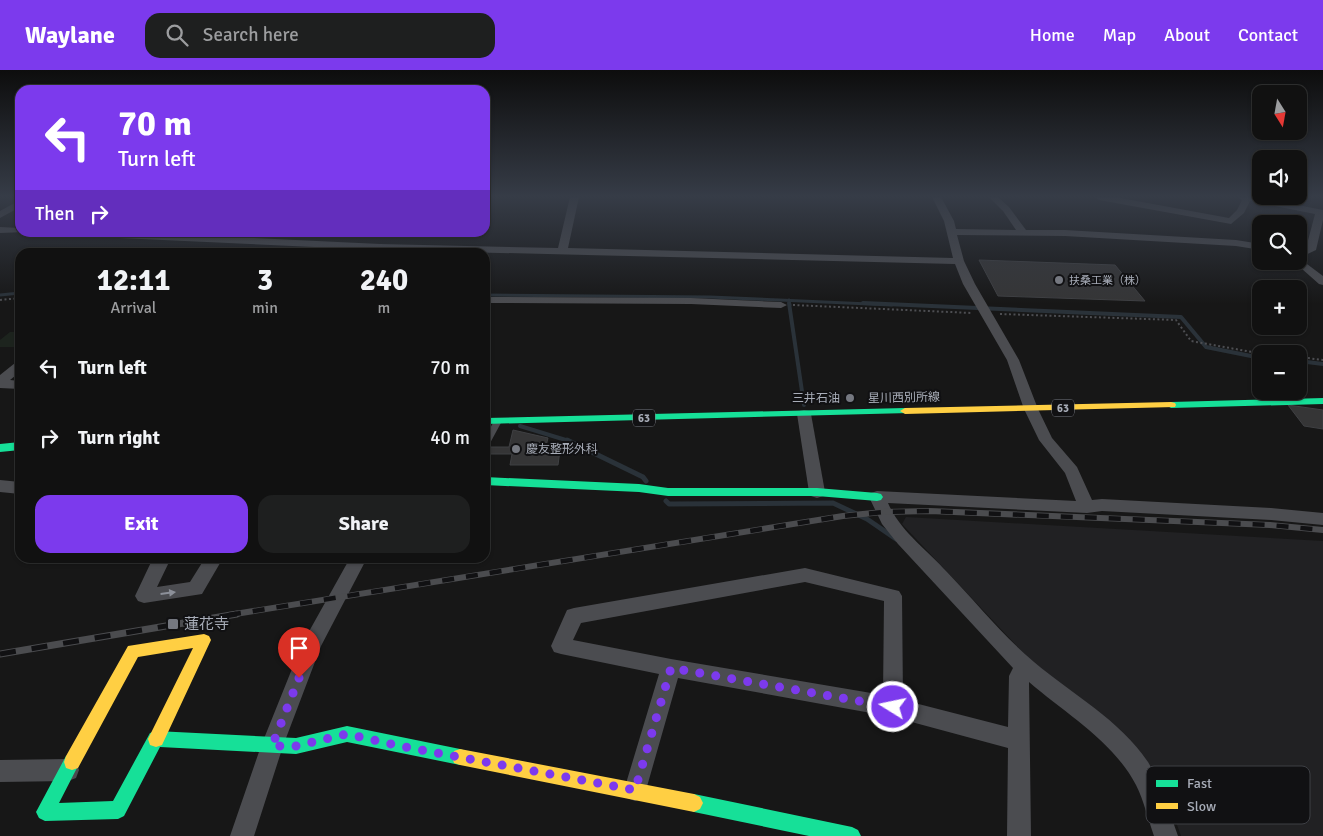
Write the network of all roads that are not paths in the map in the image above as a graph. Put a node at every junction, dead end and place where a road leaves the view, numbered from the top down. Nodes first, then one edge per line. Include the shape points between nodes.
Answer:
1 (951, 232) edge
2 (566, 233) edge
3 (1038, 233) edge
4 (1316, 233) edge
5 (157, 237) edge
6 (1252, 245) edge
7 (417, 248) edge
8 (490, 250) edge
9 (562, 251) junction
10 (1307, 252) edge
11 (959, 261) junction
12 (1307, 269) edge
13 (1323, 282) edge
14 (490, 300) edge
15 (782, 305) dead end
16 (15, 370) edge
17 (0, 383) edge
18 (15, 384) edge
19 (1323, 401) edge
20 (1032, 409) junction
21 (804, 414) junction
22 (490, 421) edge
23 (498, 421) junction
24 (490, 436) edge
25 (15, 446) edge
26 (0, 448) edge
27 (490, 481) edge
28 (0, 486) edge
29 (15, 488) edge
30 (817, 492) junction
31 (877, 496) junction
32 (1088, 507) junction
33 (1323, 518) edge
34 (158, 563) edge
35 (211, 563) edge
36 (356, 563) edge
37 (671, 668) junction
38 (1027, 668) junction
39 (893, 707) junction
40 (156, 739) junction
41 (1019, 740) junction
42 (272, 746) junction
43 (68, 770) junction
44 (0, 771) edge
45 (1146, 782) edge
46 (635, 790) junction
47 (1162, 824) edge
48 (242, 836) edge
49 (852, 836) edge
50 (1019, 836) edge
51 (1166, 836) edge

1 - 11 street
2 - 9 street
3 - 6 street
4 - 10 street via 1311,250
5 - 7 street
8 - 9 street
9 - 11 street
11 - 20 street via 1012,360
12 - 13 street
14 - 15 street
16 - 17 street
17 - 18 street
19 - 20 street, 星川西別所線 / 63
20 - 21 street, 星川西別所線 / 63
20 - 32 street via 1046,440 1072,471
21 - 23 street, 星川西別所線 / 63
21 - 30 street
22 - 23 street, 星川西別所線 / 63
23 - 24 lane
25 - 26 street
27 - 30 street via 668,492
28 - 29 street
30 - 31 street
31 - 32 street
31 - 38 street via 882,512 892,525 989,632
32 - 33 street via 1102,505
34 -> 35 street via 144,596 196,589
36 - 42 street via 312,644
37 - 39 street
37 - 39 street via 561,646 574,616 805,575 894,596
37 - 46 street
38 - 41 street via 1020,676
38 - 45 street via 1123,749
39 - 41 street
40 - 42 street
40 - 43 street via 118,810 45,812
40 - 43 street via 204,640 133,651
41 - 50 street
42 - 46 street via 296,746 347,734
42 - 48 street
43 - 44 street
46 - 49 street
47 - 51 street

